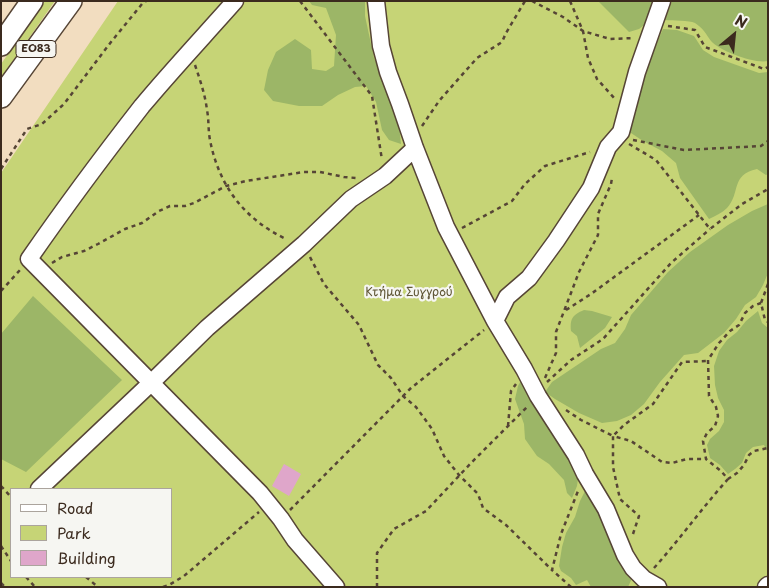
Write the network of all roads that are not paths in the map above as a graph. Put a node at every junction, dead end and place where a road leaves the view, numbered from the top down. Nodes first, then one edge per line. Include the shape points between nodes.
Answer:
1 (32, 1) edge
2 (71, 1) edge
3 (235, 1) edge
4 (376, 1) edge
5 (662, 1) edge
6 (3, 39) edge
7 (1, 97) edge
8 (415, 148) junction
9 (484, 299) junction
10 (502, 305) junction
11 (495, 321) junction
12 (152, 382) junction
13 (40, 488) edge
14 (651, 583) edge
15 (336, 587) edge

1 - 6 main road, ΕΟ83
2 - 7 main road, ΕΟ83
3 - 12 street via 105,153 64,208 34,264
4 - 8 street via 381,46
5 - 10 street via 637,72 621,132 612,142 591,188 556,241 529,278
8 - 9 street via 450,235
8 - 12 street via 385,176 351,199 207,328
9 - 10 street
9 - 11 street
10 - 11 street
11 - 14 street via 576,455 606,509 625,555 633,568
12 - 13 street
12 - 15 street via 269,503 295,540

